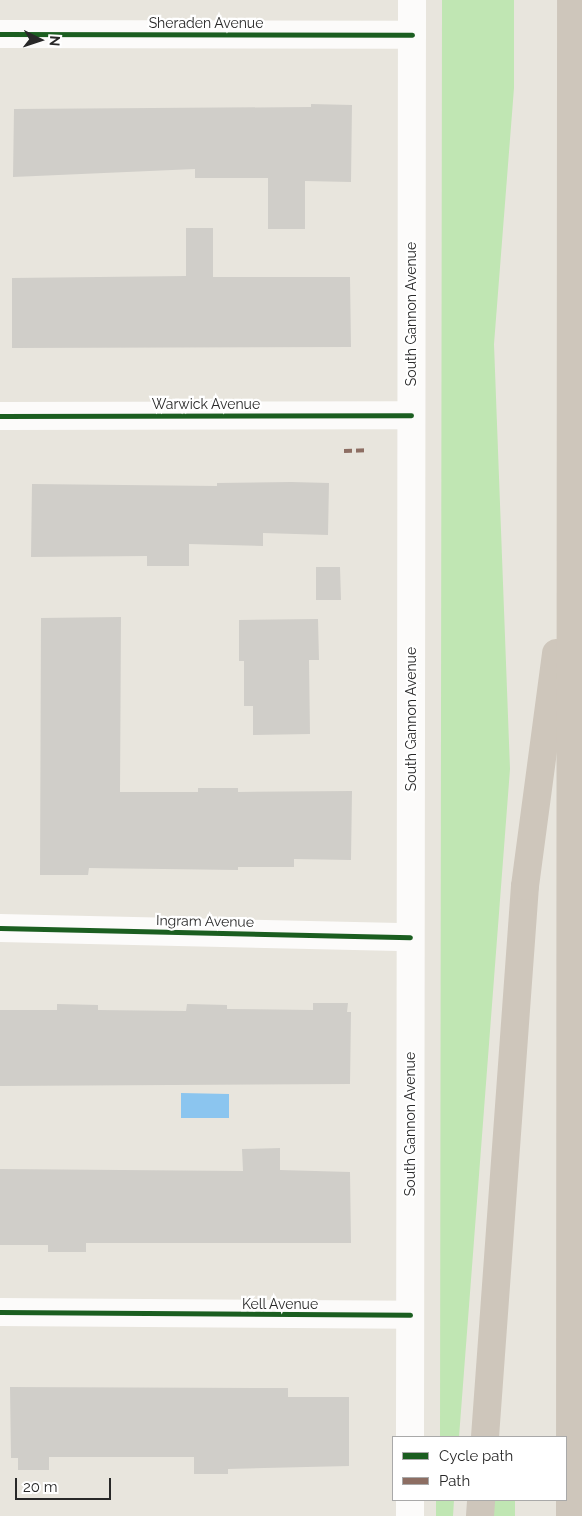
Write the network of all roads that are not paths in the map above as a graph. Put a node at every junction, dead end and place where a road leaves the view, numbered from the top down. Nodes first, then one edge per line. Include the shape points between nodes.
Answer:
1 (412, 0) edge
2 (571, 0) edge
3 (0, 34) edge
4 (412, 35) junction
5 (411, 415) junction
6 (0, 416) edge
7 (570, 545) junction
8 (0, 928) edge
9 (410, 937) junction
10 (0, 1312) edge
11 (410, 1315) junction
12 (410, 1436) edge
13 (485, 1436) edge
14 (410, 1501) edge
15 (481, 1501) edge
16 (410, 1516) edge
17 (480, 1516) edge
18 (570, 1516) edge

1 - 4 street, South Gannon Avenue
2 - 7 highway
3 - 4 street, Sheraden Avenue
4 - 5 street, South Gannon Avenue
5 - 6 street, Warwick Avenue
5 - 9 street, South Gannon Avenue
7 - 13 highway via 525,886
7 - 18 highway
8 - 9 street, Ingram Avenue
9 - 11 street, South Gannon Avenue
10 - 11 street, Kell Avenue
11 - 12 street, South Gannon Avenue
14 - 16 street
15 - 17 highway

